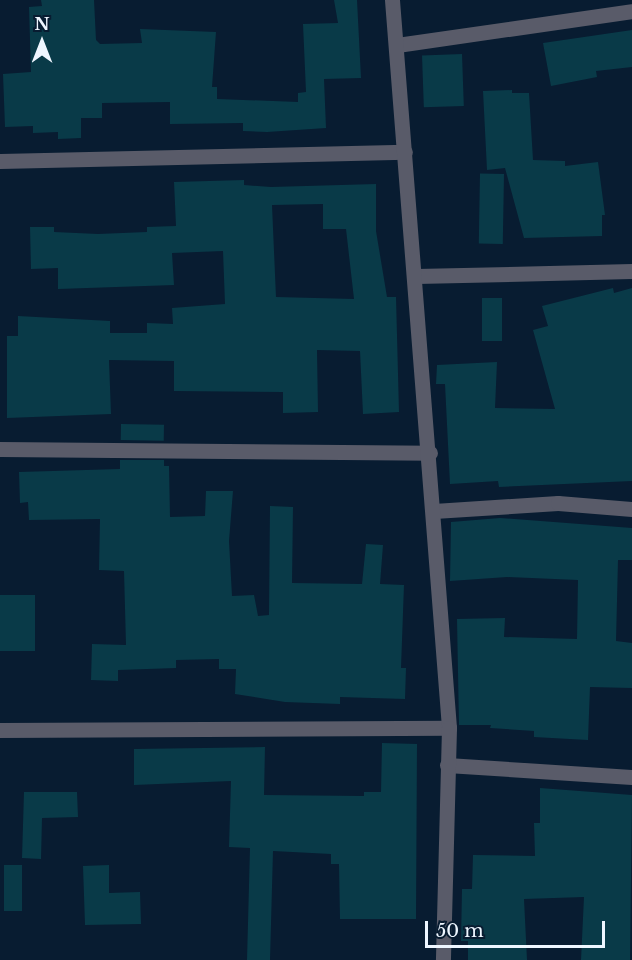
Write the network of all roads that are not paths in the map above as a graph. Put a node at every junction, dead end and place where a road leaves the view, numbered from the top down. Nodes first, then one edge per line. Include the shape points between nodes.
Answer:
1 (392, 0) edge
2 (632, 11) edge
3 (397, 45) junction
4 (405, 152) junction
5 (0, 161) edge
6 (632, 271) edge
7 (416, 276) junction
8 (0, 449) edge
9 (430, 453) junction
10 (632, 509) edge
11 (434, 511) junction
12 (448, 728) junction
13 (0, 730) edge
14 (447, 765) junction
15 (632, 777) edge
16 (443, 960) edge

1 - 3 street
2 - 3 street
3 - 4 street
4 - 5 street
4 - 7 street
6 - 7 street
7 - 9 street
8 - 9 street
9 - 11 street
10 - 11 street via 558,503
11 - 12 street
12 - 13 street
12 - 14 street
14 - 15 street
14 - 16 street

